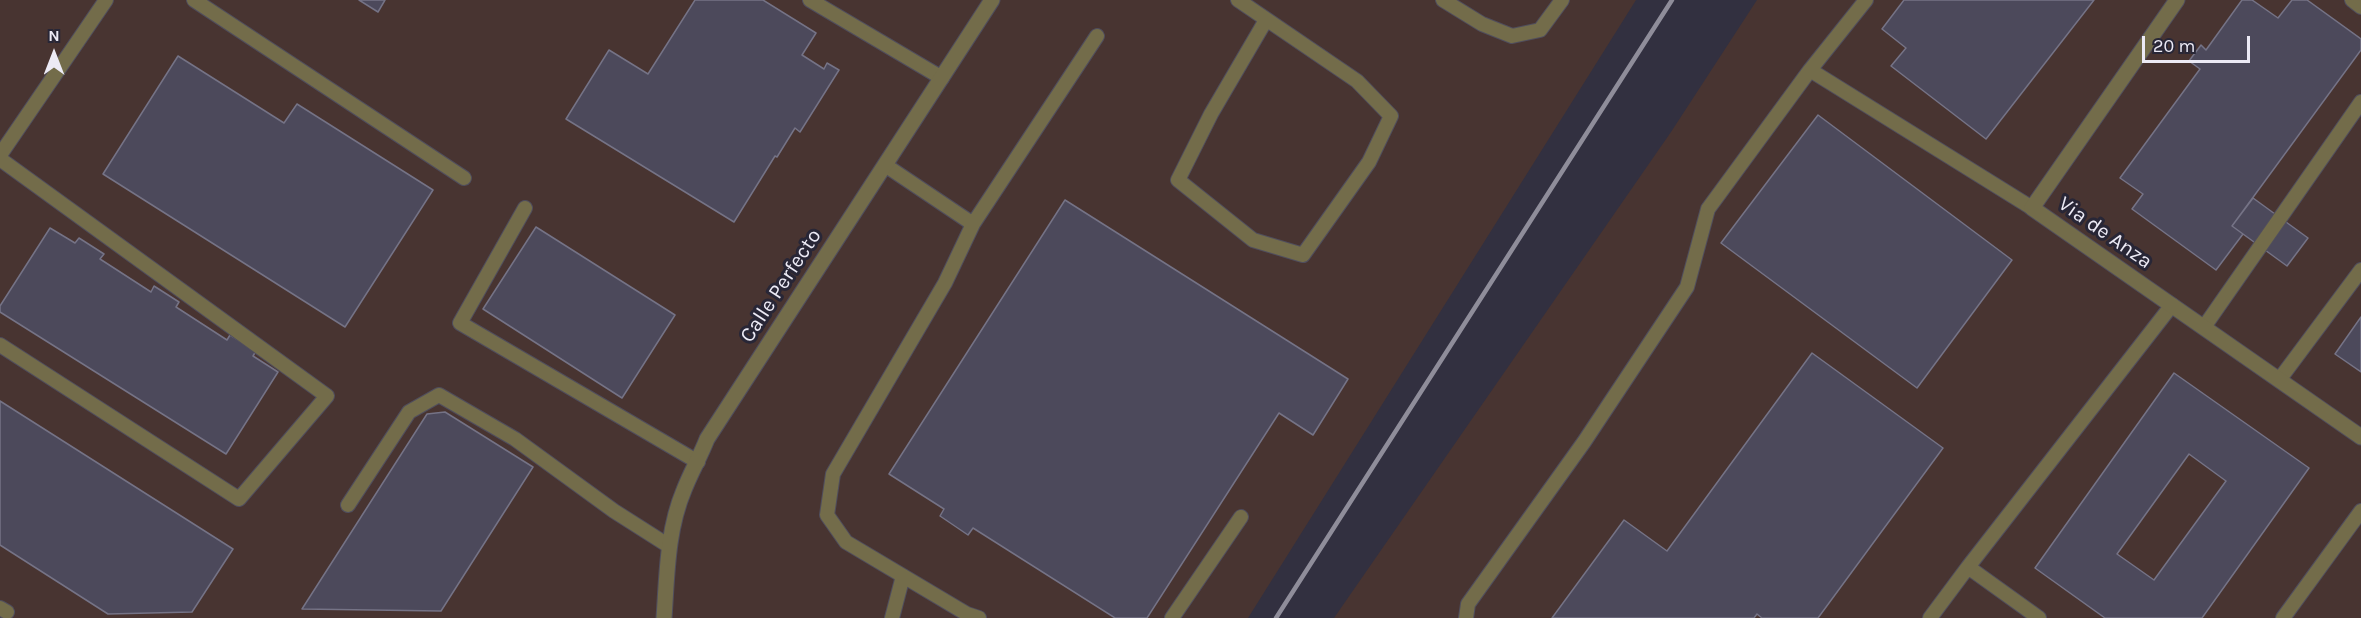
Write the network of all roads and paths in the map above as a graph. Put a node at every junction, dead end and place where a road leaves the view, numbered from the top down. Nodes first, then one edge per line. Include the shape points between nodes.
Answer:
1 (106, 0) edge
2 (194, 0) edge
3 (810, 0) edge
4 (992, 0) edge
5 (1238, 0) edge
6 (1443, 0) edge
7 (1562, 0) edge
8 (1866, 0) edge
9 (2177, 0) edge
10 (2352, 0) edge
11 (2361, 7) edge
12 (1266, 20) junction
13 (1097, 36) dead end
14 (1810, 70) junction
15 (942, 78) junction
16 (2361, 102) edge
17 (0, 157) edge
18 (885, 165) junction
19 (464, 178) dead end
20 (525, 208) dead end
21 (2032, 208) junction
22 (973, 224) junction
23 (2361, 270) edge
24 (2172, 305) junction
25 (2204, 327) junction
26 (0, 345) edge
27 (2279, 380) junction
28 (2361, 437) edge
29 (698, 462) junction
30 (348, 505) dead end
31 (2361, 511) edge
32 (1241, 517) dead end
33 (669, 546) junction
34 (1968, 567) junction
35 (903, 576) junction
36 (664, 618) edge
37 (892, 618) edge
38 (979, 618) edge
39 (1172, 618) edge
40 (1466, 618) edge
41 (1930, 618) edge
42 (2039, 618) edge
43 (2283, 618) edge

1 - 17 lane
2 - 19 lane
3 - 15 lane
4 - 15 street, Calle Perfecto
5 - 12 lane
6 - 7 lane via 1482,24 1512,36 1540,30
8 - 14 lane
9 - 21 street, Via de Anza
10 - 11 lane
12 - 12 lane via 1178,180 1253,240 1303,255 1369,162 1391,116 1357,81
13 - 22 lane
14 - 21 lane
14 - 40 lane via 1708,209 1687,287 1584,442 1468,604
15 - 18 street, Calle Perfecto
16 - 25 lane
17 - 26 lane via 327,396 239,499
18 - 22 lane
18 - 29 street, Calle Perfecto via 707,439
20 - 29 lane via 460,323
21 - 24 street, Via de Anza
22 - 35 lane via 945,283 833,474 826,515 846,542
23 - 27 lane
24 - 25 street, Via de Anza
24 - 34 lane
25 - 27 street, Via de Anza
27 - 28 street, Via de Anza
29 - 33 street, Calle Perfecto via 683,491
30 - 33 lane via 409,412 439,395 515,439
31 - 43 lane
32 - 39 lane
33 - 36 street, Calle Perfecto
34 - 41 lane
34 - 42 lane
35 - 37 lane
35 - 38 lane

